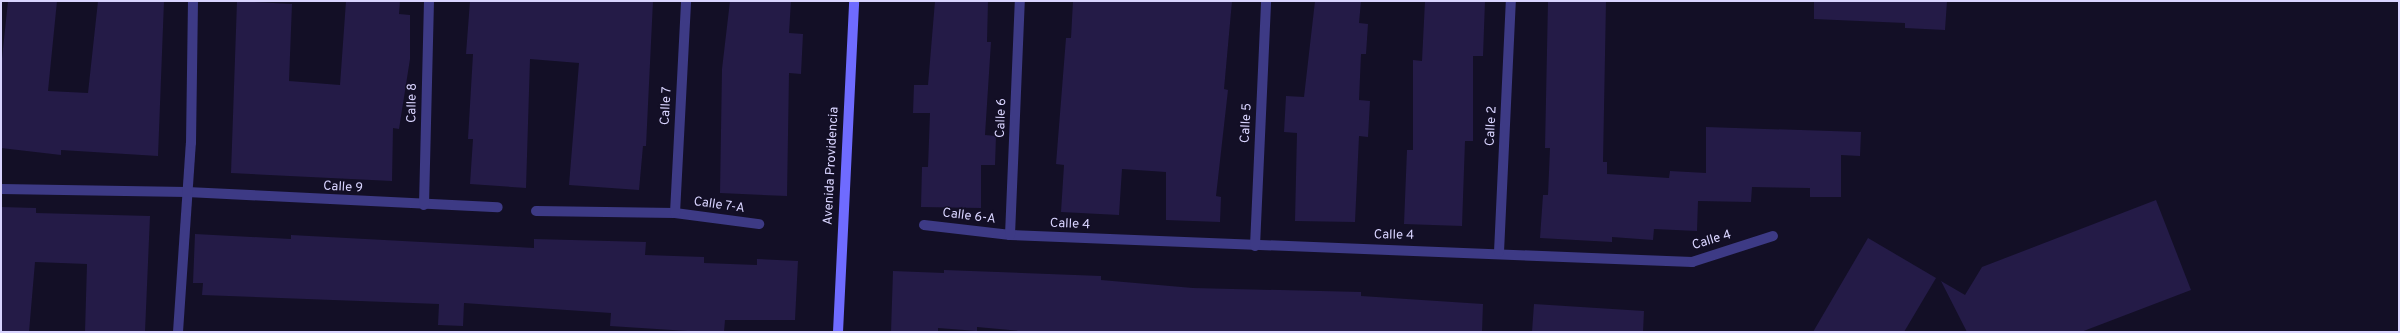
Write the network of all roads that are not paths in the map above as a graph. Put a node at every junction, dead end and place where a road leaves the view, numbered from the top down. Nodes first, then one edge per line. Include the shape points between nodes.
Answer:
1 (193, 1) edge
2 (429, 1) edge
3 (686, 1) edge
4 (854, 1) edge
5 (1020, 1) edge
6 (1266, 1) edge
7 (1510, 1) edge
8 (1, 189) edge
9 (186, 192) junction
10 (424, 205) junction
11 (498, 207) dead end
12 (536, 210) dead end
13 (675, 213) junction
14 (759, 224) dead end
15 (924, 225) dead end
16 (1010, 235) junction
17 (1773, 236) dead end
18 (1255, 246) junction
19 (1499, 252) junction
20 (178, 332) edge
21 (838, 332) edge

1 - 9 street
2 - 10 street, Calle 8
3 - 13 street, Calle 7
4 - 21 street, Avenida Providencia
5 - 16 street, Calle 6
6 - 18 street, Calle 5
7 - 19 street, Calle 2
8 - 9 street, Calle 9
9 - 10 street, Calle 9
9 - 20 street
10 - 11 street, Calle 9
12 - 13 street
13 - 14 street, Calle 7-A
15 - 16 street, Calle 6-A
16 - 18 street, Calle 4
17 - 19 street, Calle 4 via 1692,262
18 - 19 street, Calle 4

